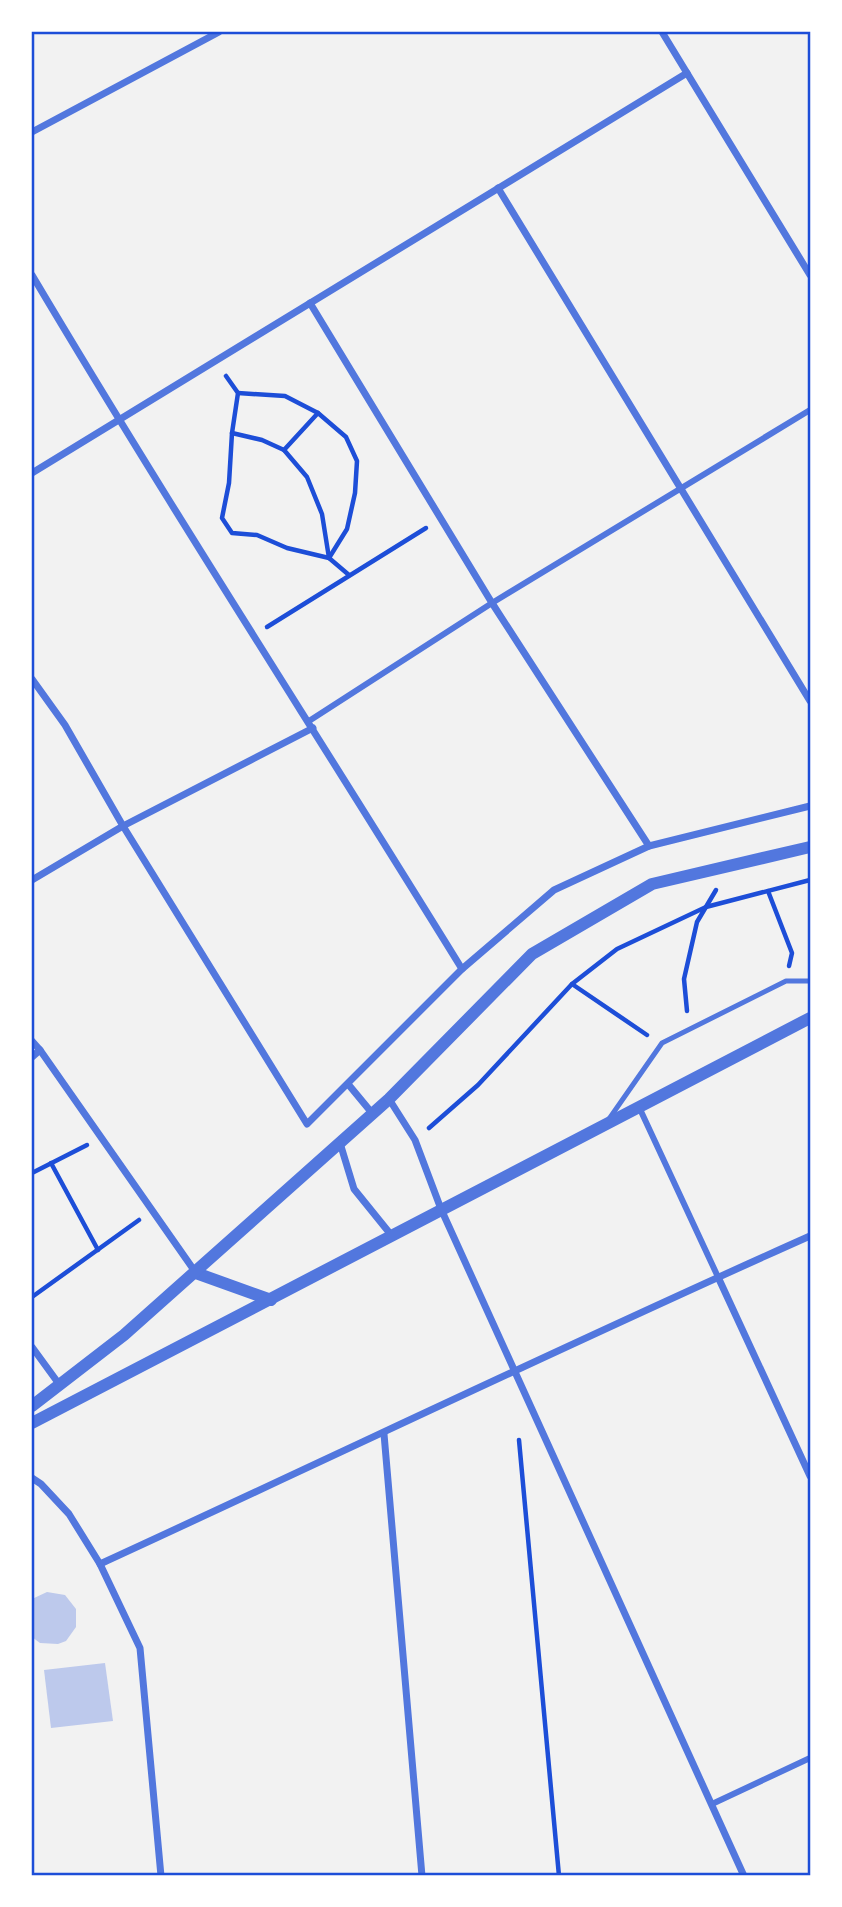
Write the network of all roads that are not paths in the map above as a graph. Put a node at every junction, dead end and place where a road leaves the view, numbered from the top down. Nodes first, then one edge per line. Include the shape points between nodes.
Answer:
1 (219, 32) edge
2 (662, 32) edge
3 (687, 73) junction
4 (32, 132) edge
5 (498, 188) junction
6 (32, 275) edge
7 (810, 275) edge
8 (310, 303) junction
9 (810, 410) edge
10 (118, 420) junction
11 (32, 473) edge
12 (681, 488) junction
13 (492, 603) junction
14 (32, 679) edge
15 (810, 701) edge
16 (311, 725) junction
17 (810, 806) edge
18 (123, 826) junction
19 (649, 846) junction
20 (810, 847) edge
21 (32, 880) edge
22 (462, 969) junction
23 (810, 981) edge
24 (810, 1018) edge
25 (32, 1041) edge
26 (40, 1050) junction
27 (32, 1057) edge
28 (348, 1084) junction
29 (389, 1099) junction
30 (639, 1107) junction
31 (372, 1113) junction
32 (605, 1124) junction
33 (340, 1142) junction
34 (441, 1209) junction
35 (392, 1236) junction
36 (810, 1236) edge
37 (196, 1273) junction
38 (718, 1277) junction
39 (271, 1300) junction
40 (32, 1347) edge
41 (514, 1371) junction
42 (59, 1384) junction
43 (32, 1406) edge
44 (32, 1423) edge
45 (384, 1434) junction
46 (810, 1476) edge
47 (32, 1478) edge
48 (100, 1564) junction
49 (810, 1758) edge
50 (712, 1804) junction
51 (161, 1875) edge
52 (422, 1875) edge
53 (744, 1875) edge

1 - 4 street
2 - 3 street
3 - 5 street
3 - 7 street
5 - 8 street
5 - 12 street
6 - 10 street
8 - 10 street
8 - 13 street
9 - 12 street
10 - 11 street
10 - 16 street
12 - 13 street
12 - 15 street
13 - 16 street
13 - 19 street
14 - 18 street via 65,725
16 - 18 street
16 - 22 street
17 - 19 street
18 - 21 street
18 - 28 street via 307,1124
19 - 22 street via 554,890
20 - 29 street via 652,884 532,954
22 - 28 street
23 - 32 lane via 786,981 662,1043
24 - 30 street
25 - 26 street
26 - 27 street
26 - 37 street
28 - 31 street
29 - 31 street
29 - 34 street via 415,1140
30 - 32 street
30 - 38 street
31 - 33 street
32 - 34 street
33 - 35 street via 354,1189
33 - 37 street
34 - 35 street
34 - 41 street
35 - 39 street
36 - 38 street
37 - 39 street
37 - 42 street
38 - 41 street
38 - 46 street
39 - 44 street
40 - 42 street
41 - 45 street
41 - 50 street
42 - 43 street
45 - 48 street
45 - 52 street
47 - 48 street via 69,1514
48 - 51 street via 140,1648
49 - 50 street
50 - 53 street

